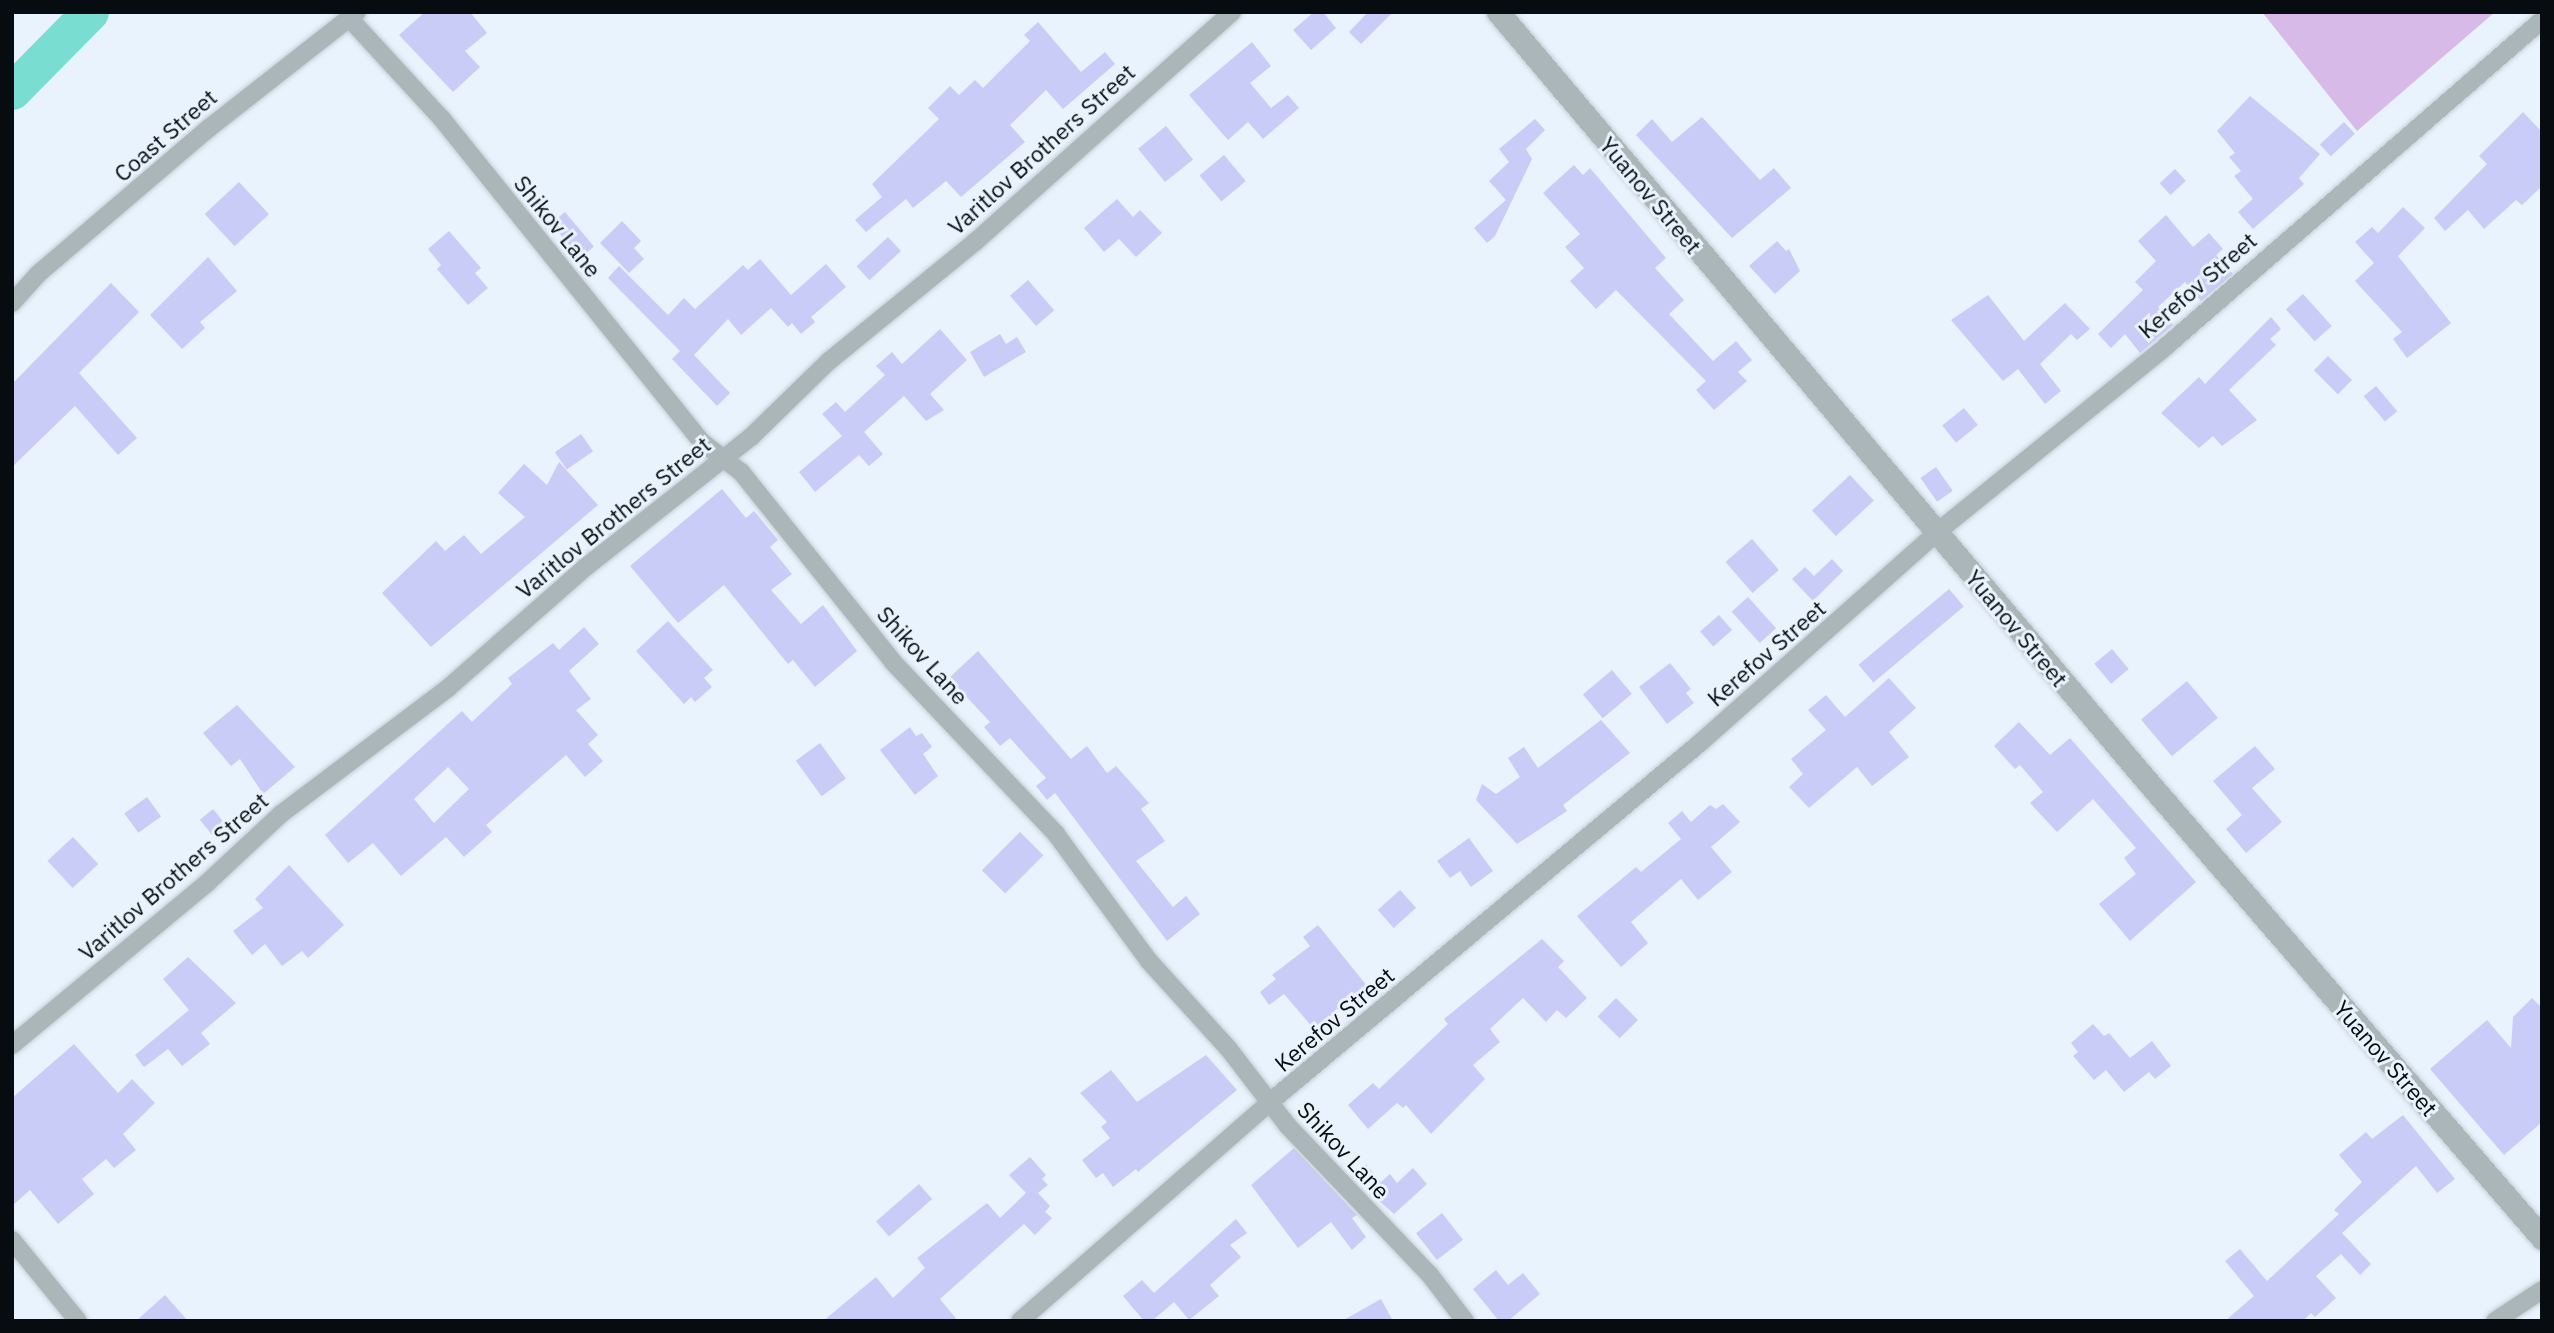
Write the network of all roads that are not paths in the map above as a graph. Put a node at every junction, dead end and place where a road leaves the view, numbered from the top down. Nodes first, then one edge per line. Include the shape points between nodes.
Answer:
1 (1232, 12) edge
2 (1498, 12) edge
3 (353, 15) edge
4 (2542, 20) edge
5 (12, 303) edge
6 (723, 460) junction
7 (1936, 533) junction
8 (12, 1045) edge
9 (1269, 1103) junction
10 (2542, 1238) edge
11 (12, 1240) edge
12 (2542, 1290) edge
13 (78, 1321) edge
14 (1020, 1321) edge
15 (1465, 1321) edge
16 (2495, 1321) edge

1 - 6 street, Varitlov Brothers Street via 975,242 829,361
2 - 7 street, Yuanov Street
3 - 5 street, Coast Street via 209,128 38,274
3 - 6 street, Shikov Lane via 693,432
4 - 7 street, Kerefov Street via 2163,349
6 - 8 street, Varitlov Brothers Street via 587,566 448,688 281,814 207,883
6 - 9 street, Shikov Lane via 741,472 893,662 1056,834 1149,961 1228,1048
7 - 9 street, Kerefov Street via 1701,742
7 - 10 street, Yuanov Street
9 - 14 street, Kerefov Street
9 - 15 street, Shikov Lane via 1337,1182 1430,1275
11 - 13 street
12 - 16 street

